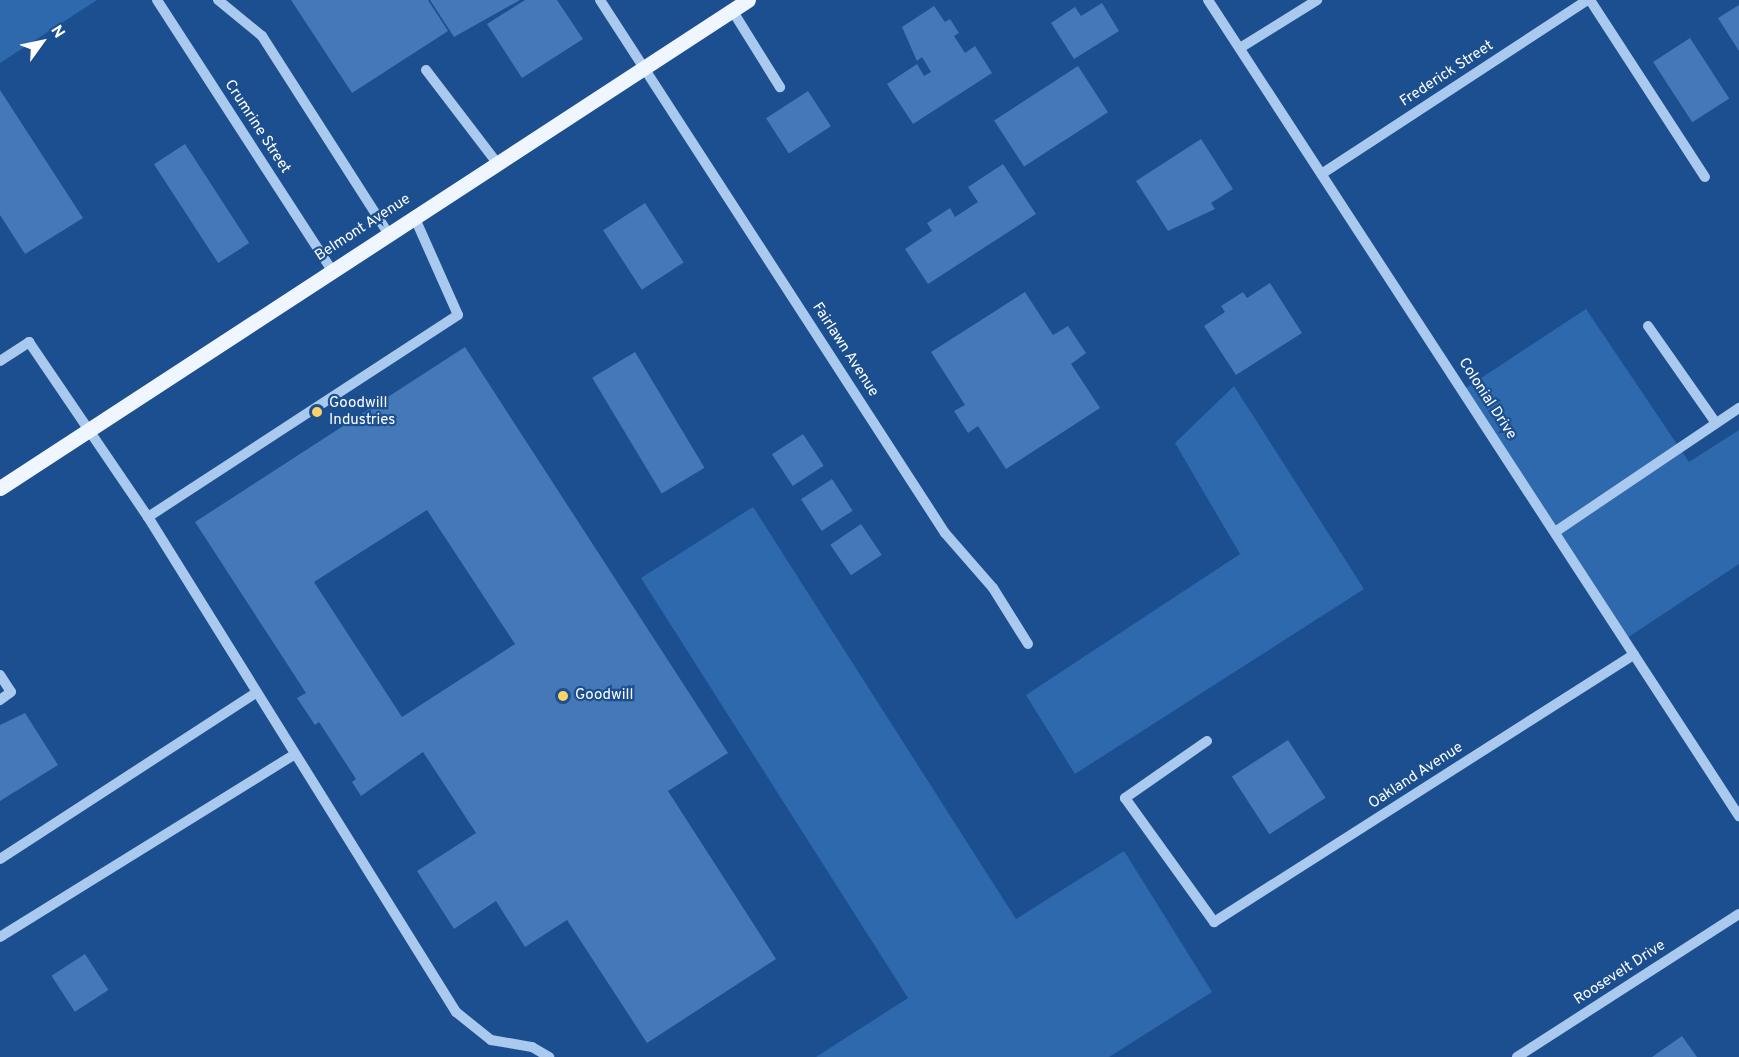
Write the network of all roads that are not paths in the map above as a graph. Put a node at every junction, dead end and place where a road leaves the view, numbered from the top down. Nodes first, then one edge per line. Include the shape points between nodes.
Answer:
1 (157, 0) edge
2 (218, 0) edge
3 (600, 0) edge
4 (748, 0) edge
5 (1208, 0) edge
6 (1317, 0) edge
7 (1589, 0) edge
8 (732, 10) junction
9 (1240, 48) junction
10 (644, 68) junction
11 (426, 70) dead end
12 (780, 87) dead end
13 (497, 163) junction
14 (1323, 173) junction
15 (1705, 177) dead end
16 (414, 216) junction
17 (388, 233) junction
18 (332, 270) junction
19 (1648, 326) dead end
20 (0, 361) edge
21 (1739, 408) edge
22 (1716, 423) junction
23 (90, 429) junction
24 (0, 488) edge
25 (148, 517) junction
26 (1555, 532) junction
27 (1028, 644) dead end
28 (1634, 654) junction
29 (0, 675) edge
30 (256, 693) junction
31 (0, 700) edge
32 (1207, 741) dead end
33 (295, 754) junction
34 (1739, 816) edge
35 (0, 859) edge
36 (1739, 914) edge
37 (0, 938) edge
38 (549, 1057) edge
39 (1518, 1057) edge

1 - 18 street, Crumrine Street
2 - 17 street via 262,36
3 - 10 street, Fairlawn Avenue
4 - 8 main road, Belmont Avenue
5 - 9 street, Colonial Drive
6 - 9 street
7 - 14 street, Frederick Street
7 - 15 street
8 - 10 main road, Belmont Avenue
8 - 12 street
9 - 14 street, Colonial Drive
10 - 13 main road, Belmont Avenue
10 - 27 street, Fairlawn Avenue via 945,533 979,569
11 - 13 street
13 - 16 main road, Belmont Avenue
14 - 26 street, Colonial Drive
16 - 17 main road, Belmont Avenue
16 - 25 street via 458,315
17 - 18 main road, Belmont Avenue
18 - 23 main road, Belmont Avenue
19 - 22 street
20 - 23 street via 30,342
21 - 22 street
22 - 26 street
23 - 24 main road, Belmont Avenue
23 - 25 street
25 - 30 street
26 - 28 street, Colonial Drive
28 - 32 street, Oakland Avenue via 1214,922 1125,798
28 - 34 street, Colonial Drive
29 - 31 street via 11,692
30 - 33 street
30 - 35 street
33 - 37 street
33 - 38 street via 456,1012 490,1040 532,1047
36 - 39 street, Roosevelt Drive

